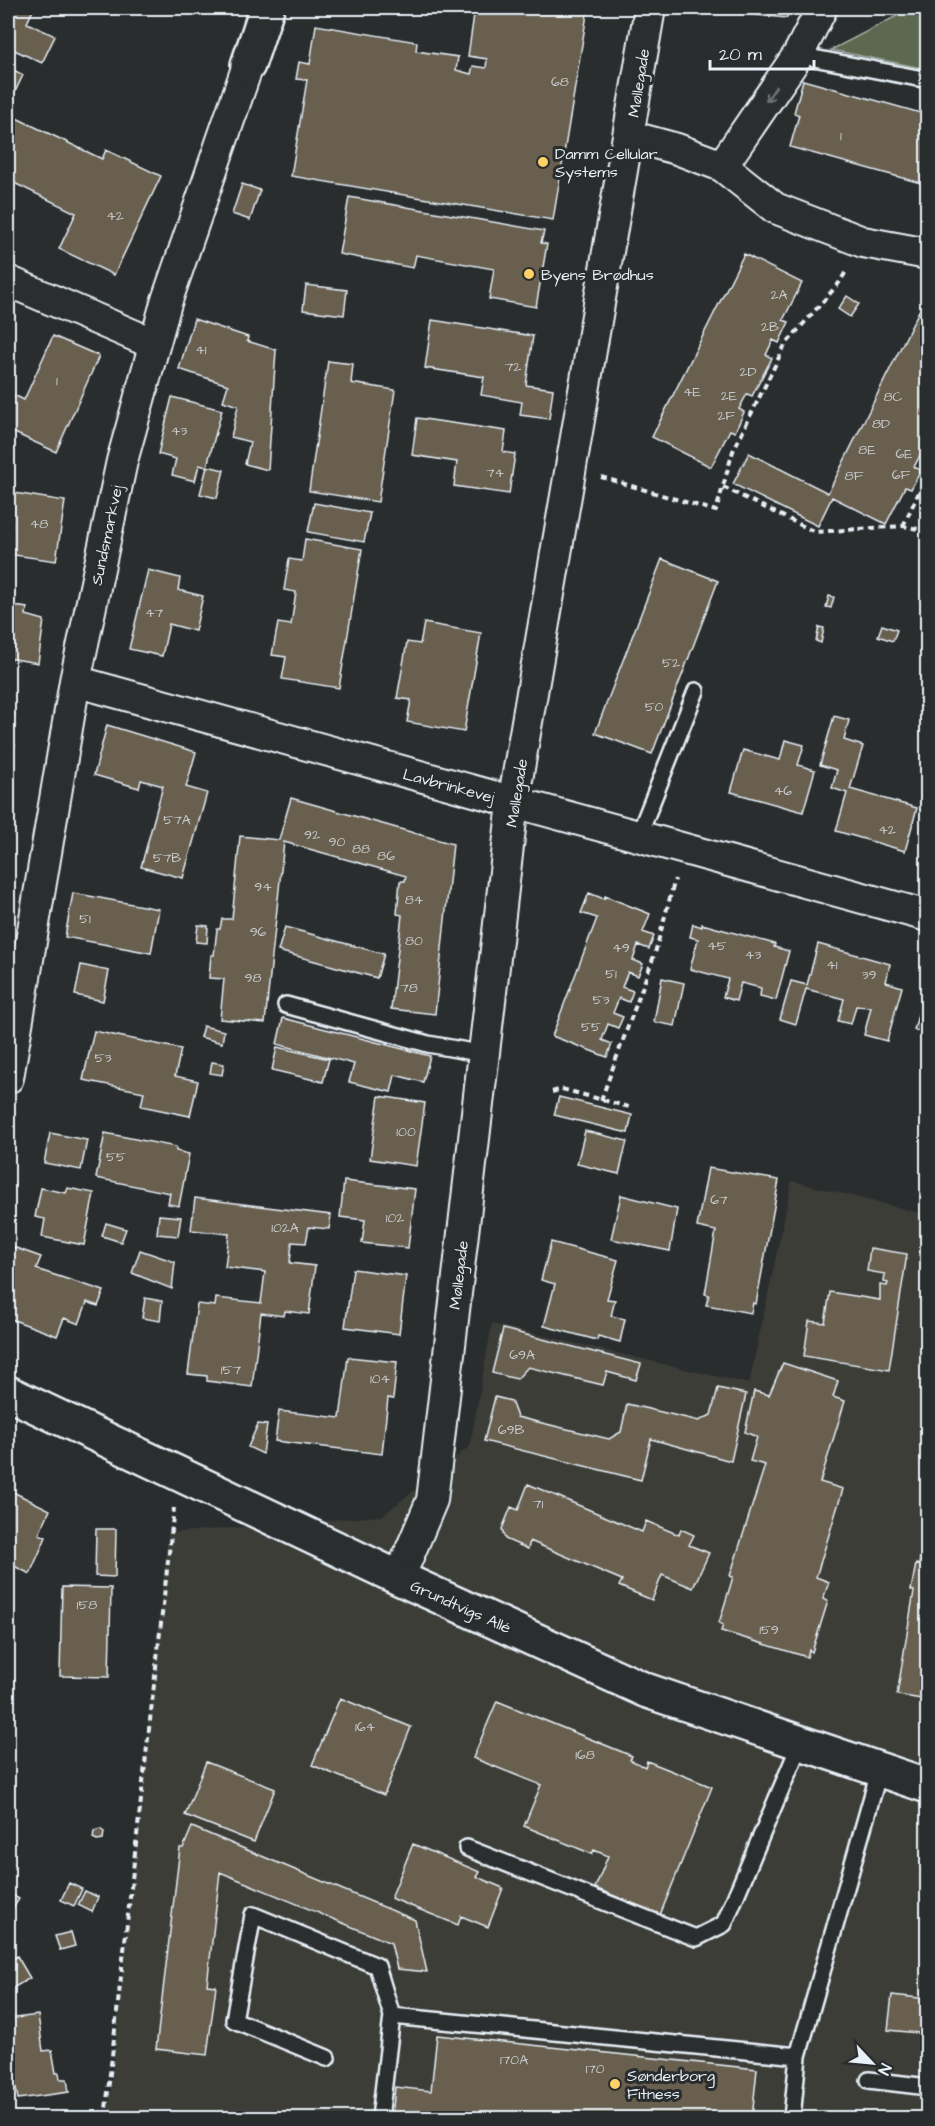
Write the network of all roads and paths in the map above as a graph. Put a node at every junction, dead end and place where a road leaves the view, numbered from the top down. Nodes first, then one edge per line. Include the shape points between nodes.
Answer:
1 (267, 8) edge
2 (650, 8) edge
3 (822, 8) edge
4 (798, 56) junction
5 (248, 65) joint
6 (927, 80) edge
7 (629, 136) junction
8 (722, 166) junction
9 (863, 242) junction
10 (927, 254) edge
11 (8, 281) edge
12 (154, 344) junction
13 (572, 468) junction
14 (927, 473) edge
15 (723, 487) junction
16 (903, 526) junction
17 (927, 531) edge
18 (75, 681) junction
19 (696, 691) dead end
20 (513, 803) junction
21 (638, 837) junction
22 (683, 849) junction
23 (927, 916) edge
24 (286, 1005) dead end
25 (484, 1054) junction
26 (8, 1078) edge
27 (552, 1092) dead end
28 (601, 1100) junction
29 (629, 1107) dead end
30 (8, 1393) edge
31 (177, 1472) junction
32 (399, 1578) junction
33 (800, 1744) junction
34 (879, 1772) junction
35 (927, 1786) edge
36 (467, 1848) dead end
37 (392, 2016) junction
38 (798, 2056) junction
39 (327, 2058) dead end
40 (869, 2080) dead end
41 (927, 2087) edge
42 (105, 2118) edge
43 (380, 2118) edge
44 (792, 2118) edge

1 - 5 street, Sundsmarkvej
2 - 7 street, Møllegade
3 - 4 street
4 - 6 lane
4 -> 8 street
5 - 12 street, Sundsmarkvej
7 - 8 street
7 - 13 street, Møllegade
8 - 9 street via 775,208
9 - 10 street
9 - 15 path via 839,283 785,345 733,451
11 - 12 street
12 - 18 street, Sundsmarkvej via 122,460
13 - 15 path via 716,511
13 - 20 street, Møllegade
14 - 16 path
15 - 16 path via 814,532
16 - 17 path
18 - 20 street, Lavbrinkevej
18 - 26 street, Sundsmarkvej
19 - 21 lane
20 - 21 street, Lavbrinkevej
20 - 25 street, Møllegade
21 - 22 street, Lavbrinkevej
22 - 23 street, Lavbrinkevej
22 - 28 path via 655,952
24 - 25 lane via 428,1044
25 - 32 street, Møllegade via 432,1500
27 - 28 path via 562,1089
28 - 29 path
30 - 31 street, Grundtvigs Allé
31 - 32 street, Grundtvigs Allé
31 - 42 path
32 - 33 street, Grundtvigs Allé via 645,1690
33 - 34 street, Grundtvigs Allé
33 - 36 lane via 724,1924 696,1938
34 - 35 street, Grundtvigs Allé
34 - 38 lane
37 - 38 lane
37 - 39 lane via 378,1966 253,1915 234,2020
37 - 43 lane
38 - 44 lane
40 - 41 lane

